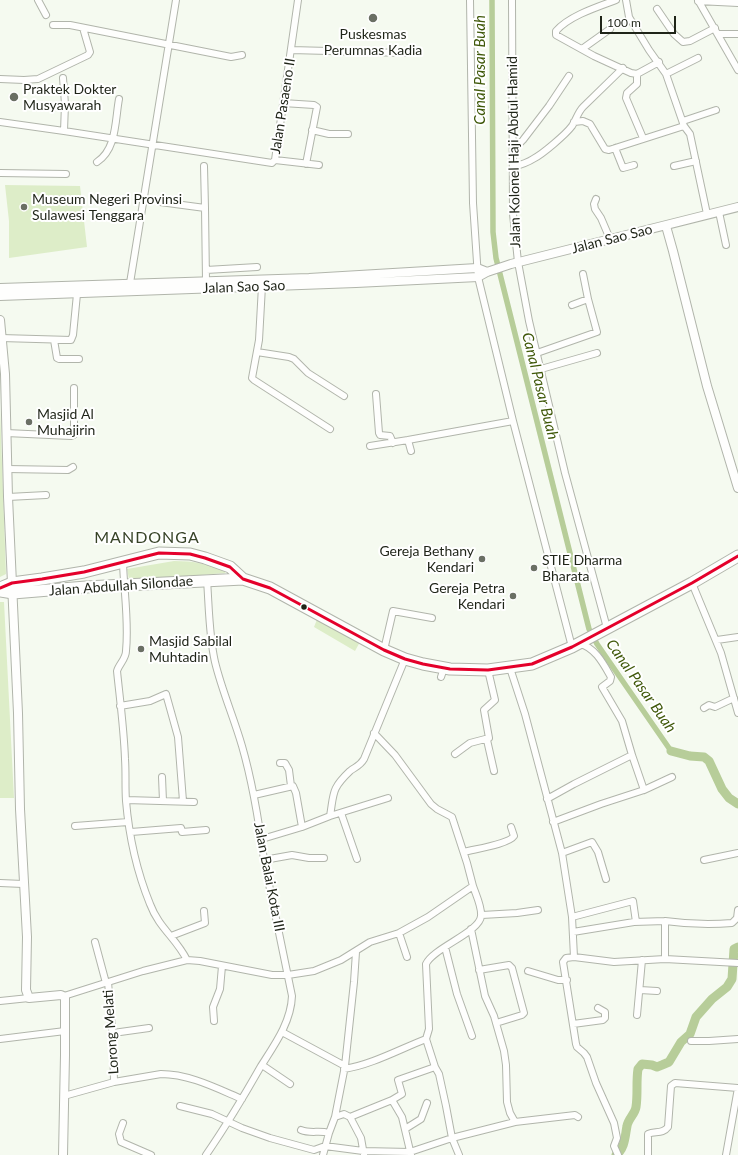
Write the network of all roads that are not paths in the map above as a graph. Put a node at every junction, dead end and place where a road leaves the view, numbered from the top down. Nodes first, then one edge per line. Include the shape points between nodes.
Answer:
1 (38, 0) edge
2 (176, 0) edge
3 (298, 0) edge
4 (470, 0) edge
5 (512, 0) edge
6 (616, 0) edge
7 (626, 0) edge
8 (698, 0) edge
9 (738, 3) edge
10 (658, 9) dead end
11 (46, 15) dead end
12 (53, 25) dead end
13 (83, 28) junction
14 (610, 30) dead end
15 (716, 31) junction
16 (738, 34) edge
17 (168, 44) junction
18 (582, 49) junction
19 (291, 50) junction
20 (404, 53) dead end
21 (242, 55) dead end
22 (698, 58) dead end
23 (659, 62) junction
24 (623, 68) junction
25 (738, 70) edge
26 (637, 74) junction
27 (666, 74) junction
28 (569, 76) dead end
29 (63, 78) dead end
30 (0, 79) edge
31 (119, 99) dead end
32 (283, 102) junction
33 (716, 110) dead end
34 (0, 122) edge
35 (574, 122) junction
36 (683, 124) junction
37 (312, 130) junction
38 (64, 131) junction
39 (348, 134) dead end
40 (643, 138) junction
41 (112, 139) junction
42 (153, 145) junction
43 (513, 146) junction
44 (615, 148) junction
45 (275, 160) junction
46 (696, 161) junction
47 (97, 162) dead end
48 (306, 164) junction
49 (320, 165) dead end
50 (634, 165) dead end
51 (204, 166) dead end
52 (674, 166) dead end
53 (513, 167) junction
54 (0, 173) edge
55 (66, 174) dead end
56 (596, 199) dead end
57 (160, 202) dead end
58 (738, 207) edge
59 (205, 208) junction
60 (719, 212) junction
61 (707, 214) junction
62 (666, 226) junction
63 (610, 239) junction
64 (726, 245) dead end
65 (514, 263) junction
66 (257, 267) dead end
67 (477, 268) junction
68 (206, 270) junction
69 (487, 272) junction
70 (583, 274) dead end
71 (478, 277) junction
72 (206, 281) junction
73 (130, 284) junction
74 (262, 286) junction
75 (0, 288) edge
76 (76, 294) junction
77 (0, 296) edge
78 (588, 299) junction
79 (572, 305) dead end
80 (0, 320) edge
81 (1, 338) junction
82 (54, 340) junction
83 (257, 352) junction
84 (537, 353) junction
85 (597, 353) dead end
86 (79, 359) dead end
87 (541, 369) junction
88 (74, 388) dead end
89 (376, 394) dead end
90 (344, 396) dead end
91 (513, 421) junction
92 (330, 429) dead end
93 (6, 433) junction
94 (408, 440) junction
95 (393, 443) junction
96 (370, 446) dead end
97 (411, 451) dead end
98 (73, 467) dead end
99 (7, 469) junction
100 (738, 488) edge
101 (46, 495) dead end
102 (8, 497) junction
103 (738, 556) edge
104 (123, 563) junction
105 (230, 567) junction
106 (243, 579) junction
107 (207, 580) junction
108 (226, 580) junction
109 (692, 583) junction
110 (124, 585) junction
111 (12, 588) junction
112 (0, 589) edge
113 (432, 618) dead end
114 (604, 630) junction
115 (738, 637) edge
116 (716, 640) junction
117 (578, 643) junction
118 (384, 650) junction
119 (405, 659) junction
120 (510, 668) junction
121 (488, 670) junction
122 (734, 698) junction
123 (120, 706) junction
124 (704, 708) dead end
125 (738, 713) edge
126 (374, 733) junction
127 (487, 740) junction
128 (455, 754) dead end
129 (632, 754) junction
130 (280, 763) dead end
131 (494, 772) dead end
132 (162, 777) dead end
133 (672, 777) dead end
134 (291, 786) junction
135 (644, 790) junction
136 (254, 795) junction
137 (388, 798) dead end
138 (547, 799) junction
139 (126, 800) junction
140 (164, 801) junction
141 (183, 801) junction
142 (194, 802) dead end
143 (341, 813) junction
144 (330, 816) junction
145 (128, 822) junction
146 (553, 822) junction
147 (75, 826) dead end
148 (511, 826) dead end
149 (302, 827) junction
150 (206, 830) dead end
151 (130, 832) junction
152 (262, 839) junction
153 (464, 852) junction
154 (562, 852) junction
155 (738, 853) edge
156 (324, 858) dead end
157 (357, 858) dead end
158 (264, 860) junction
159 (704, 860) dead end
160 (606, 878) dead end
161 (0, 883) edge
162 (23, 884) junction
163 (473, 886) junction
164 (538, 910) dead end
165 (738, 910) edge
166 (204, 911) dead end
167 (482, 915) junction
168 (572, 917) junction
169 (665, 921) junction
170 (636, 922) junction
171 (471, 930) junction
172 (573, 932) junction
173 (399, 933) junction
174 (171, 936) junction
175 (95, 942) dead end
176 (445, 948) junction
177 (356, 952) junction
178 (407, 957) dead end
179 (574, 957) junction
180 (665, 959) junction
181 (187, 960) junction
182 (642, 960) junction
183 (738, 963) edge
184 (222, 966) junction
185 (479, 970) junction
186 (528, 971) dead end
187 (288, 975) junction
188 (567, 980) junction
189 (107, 983) junction
190 (640, 990) junction
191 (657, 991) dead end
192 (64, 996) junction
193 (28, 998) junction
194 (0, 1000) edge
195 (598, 1008) dead end
196 (637, 1015) dead end
197 (214, 1021) dead end
198 (496, 1023) junction
199 (573, 1024) junction
200 (149, 1028) dead end
201 (65, 1031) junction
202 (282, 1032) junction
203 (112, 1033) junction
204 (472, 1036) dead end
205 (738, 1038) edge
206 (426, 1039) junction
207 (0, 1040) edge
208 (691, 1041) dead end
209 (262, 1065) junction
210 (435, 1067) junction
211 (344, 1068) junction
212 (114, 1082) junction
213 (290, 1084) dead end
214 (738, 1088) edge
215 (64, 1096) junction
216 (242, 1099) junction
217 (392, 1100) junction
218 (338, 1103) junction
219 (427, 1103) dead end
220 (180, 1106) dead end
221 (347, 1115) junction
222 (336, 1117) junction
223 (578, 1117) dead end
224 (228, 1121) junction
225 (515, 1122) junction
226 (123, 1123) dead end
227 (405, 1129) junction
228 (301, 1130) dead end
229 (329, 1133) junction
230 (452, 1138) junction
231 (325, 1146) junction
232 (617, 1152) edge
233 (316, 1153) edge
234 (364, 1153) edge
235 (411, 1153) edge
236 (63, 1155) edge
237 (151, 1155) edge
238 (206, 1155) edge
239 (323, 1155) edge
240 (459, 1155) edge
241 (648, 1155) edge
242 (726, 1155) edge

1 - 11 street
2 - 17 street
3 - 19 street, Jalan Pasaeno II
4 - 67 street via 473,195
5 - 43 street, Jalan Kolonel Haji Abdul Hamid
6 - 18 street via 564,23 556,31 557,36
7 - 23 street via 629,17
8 - 9 street
8 - 15 street
10 - 15 street via 674,34 683,42
12 - 13 street
13 - 17 street
13 - 30 street via 90,52 88,55 38,79
14 - 18 street
15 - 16 street
15 - 25 street
17 - 21 street via 230,57
17 - 42 street
18 - 24 street
19 - 20 street
19 - 32 street, Jalan Pasaeno II
22 - 27 street
23 - 26 street
23 - 27 street
24 - 26 street
24 - 35 street via 579,111
26 - 40 street via 637,84 627,93 626,98
27 - 36 street
28 - 43 street via 523,140
29 - 38 street
31 - 41 street
32 - 37 street via 316,106
32 - 45 street, Jalan Pasaeno II
33 - 36 street
34 - 38 street, Jalan Pasaeno II
35 - 44 street via 583,121 590,124 605,148
35 - 53 street via 536,158
36 - 40 street
36 - 46 street via 690,134
37 - 39 street via 329,134
37 - 48 street
38 - 41 street, Jalan Pasaeno II
40 - 44 street
41 - 42 street, Jalan Pasaeno II
41 - 47 street via 110,148
42 - 45 street, Jalan Pasaeno II via 268,163
42 - 73 street
43 - 53 street, Jalan Kolonel Haji Abdul Hamid
44 - 50 street via 624,168
45 - 48 street
46 - 52 street
46 - 61 street
48 - 49 street
51 - 59 street
53 - 65 street, Jalan Kolonel Haji Abdul Hamid
54 - 55 street
56 - 63 street via 595,209
57 - 59 street
58 - 60 street, Jalan Sao Sao
59 - 68 street
60 - 61 street, Jalan Sao Sao
60 - 64 street
61 - 62 street, Jalan Sao Sao
62 - 63 street, Jalan Sao Sao
62 - 100 street via 707,386
63 - 65 street, Jalan Sao Sao
65 - 69 street, Jalan Sao Sao
65 - 84 street, Jalan Kolonel Haji Abdul Hamid
66 - 68 street
67 - 69 street, Jalan Sao Sao
67 - 71 street
67 - 72 street, Jalan Sao Sao
68 - 72 street
69 - 71 street, Jalan Sao Sao
70 - 78 street
71 - 74 street, Jalan Sao Sao
71 - 91 street
72 - 73 street, Jalan Sao Sao
73 - 75 street, Jalan Sao Sao
74 - 76 street, Jalan Sao Sao
74 - 83 street
76 - 77 street, Jalan Sao Sao
76 - 82 street via 72,339
78 - 79 street
78 - 84 street via 597,333
80 - 81 street
81 - 82 street
81 - 93 street via 5,374
82 - 86 street via 57,358
83 - 90 street via 294,359 308,373
83 - 92 street via 252,375 254,380
84 - 87 street, Jalan Kolonel Haji Abdul Hamid
85 - 87 street
87 - 114 street, Jalan Kolonel Haji Abdul Hamid
88 - 93 street via 74,435
89 - 95 street via 378,433 390,436
91 - 94 street
91 - 117 street
93 - 99 street
94 - 95 street
94 - 97 street
95 - 96 street
98 - 99 street via 68,470
99 - 102 street
101 - 102 street
102 - 111 street
103 - 109 highway
104 - 105 highway via 159,553 190,554
104 - 110 street
104 - 111 highway
105 - 106 highway
105 - 108 highway
106 - 108 highway, Jalan Abdullah Silondae
106 - 118 highway via 270,588
107 - 108 highway, Jalan Abdullah Silondae
107 - 110 highway, Jalan Abdullah Silondae
107 - 136 street, Jalan Balai Kota III via 216,664 242,746
109 - 114 highway
109 - 116 street
110 - 111 highway, Jalan Abdullah Silondae
110 - 123 street via 126,653 118,670
111 - 112 highway, Jalan Abdullah Silondae
111 - 162 street via 19,721
113 - 118 street via 393,611
114 - 117 highway
115 - 116 street
116 - 122 street
117 - 120 highway via 532,664
117 - 129 street via 588,646 593,651 611,677 602,687 622,721
118 - 119 highway
119 - 121 highway via 442,672
119 - 126 street
120 - 121 highway
120 - 138 street
121 - 127 street via 494,700 484,710 489,737
122 - 124 street via 715,707 709,705
122 - 125 street
123 - 139 street
123 - 141 street via 150,701 166,694 178,737
126 - 144 street via 362,763 349,772 336,787
126 - 153 street via 395,755 432,804 452,816
127 - 128 street via 470,743
127 - 131 street
129 - 135 street
129 - 138 street
130 - 134 street via 285,763 288,768
132 - 140 street
133 - 135 street
134 - 136 street
134 - 149 street via 296,793
135 - 146 street
136 - 152 street, Jalan Balai Kota III
137 - 143 street
138 - 146 street
139 - 140 street
139 - 145 street
140 - 141 street
141 - 142 street
143 - 144 street
143 - 157 street
144 - 149 street
145 - 147 street
145 - 151 street
146 - 154 street
148 - 153 street via 513,838
149 - 152 street
150 - 151 street via 182,832 181,828
151 - 174 street via 150,904 160,924
152 - 158 street, Jalan Balai Kota III
153 - 163 street
154 - 160 street via 592,842
154 - 168 street
155 - 159 street
156 - 158 street via 292,855
158 - 187 street, Jalan Balai Kota III
161 - 162 street
162 - 193 street
163 - 167 street
163 - 173 street via 428,917
164 - 167 street
165 - 169 street via 737,918 732,923 708,925
166 - 174 street via 205,923
167 - 171 street
168 - 170 street via 633,901
168 - 172 street
169 - 170 street
169 - 180 street
170 - 172 street
171 - 176 street
171 - 185 street
172 - 179 street
173 - 177 street via 370,942
173 - 178 street
174 - 181 street
175 - 189 street, Lorong Melati
176 - 204 street via 455,988
176 - 206 street via 426,964 429,1029
177 - 187 street via 314,971
177 - 211 street
179 - 182 street via 614,962
179 - 188 street via 563,960
180 - 182 street
180 - 183 street
181 - 184 street
181 - 189 street
182 - 190 street
184 - 187 street via 272,975
184 - 197 street via 220,989 213,1007
185 - 198 street via 485,996
185 - 198 street via 504,965 512,968 524,1013
186 - 188 street via 558,980
187 - 202 street, Jalan Balai Kota III via 292,1004
188 - 199 street
189 - 192 street
189 - 203 street, Lorong Melati
190 - 191 street
190 - 196 street
192 - 193 street
192 - 201 street
193 - 194 street
195 - 199 street via 605,1012 603,1020
198 - 225 street via 505,1058 507,1102
199 - 232 street via 577,1048 587,1057 614,1123 617,1138 614,1146
200 - 203 street
201 - 207 street
201 - 215 street
202 - 209 street, Jalan Balai Kota III
202 - 211 street
203 - 212 street, Lorong Melati
205 - 208 street
206 - 210 street
206 - 211 street via 352,1068
209 - 213 street
209 - 216 street, Jalan Balai Kota III
210 - 217 street via 398,1080 402,1094
210 - 230 street via 442,1086
211 - 218 street
212 - 215 street
212 - 216 street via 170,1074 204,1083
214 - 241 street via 672,1084 668,1127 648,1134
214 - 242 street
215 - 236 street
216 - 224 street, Jalan Balai Kota III
217 - 221 street
217 - 227 street via 402,1117
218 - 221 street
218 - 222 street
219 - 227 street via 420,1119
220 - 224 street via 203,1110
221 - 222 street
221 - 234 street via 361,1138
222 - 229 street
223 - 225 street via 575,1115
224 - 233 street
224 - 238 street, Jalan Balai Kota III
225 - 230 street
226 - 237 street via 119,1134 121,1142
227 - 235 street
228 - 229 street via 309,1133 320,1130
229 - 231 street
230 - 235 street
230 - 240 street
231 - 233 street
231 - 234 street
231 - 239 street
234 - 235 street

